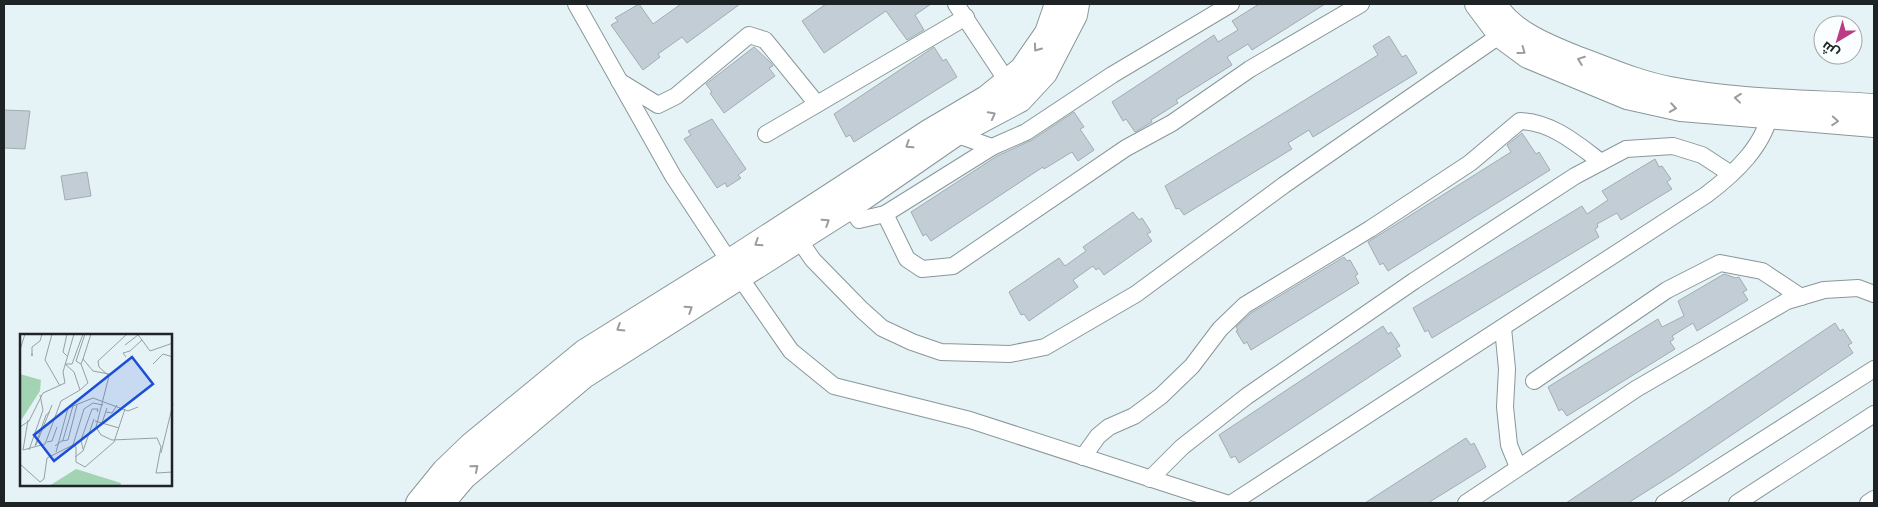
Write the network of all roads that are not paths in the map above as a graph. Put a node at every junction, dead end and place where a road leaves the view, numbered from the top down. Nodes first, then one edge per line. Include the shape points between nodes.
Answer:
1 (576, 4) edge
2 (1057, 4) edge
3 (1077, 4) edge
4 (1231, 4) edge
5 (1361, 4) edge
6 (1477, 4) edge
7 (1494, 4) edge
8 (961, 10) edge
9 (1506, 31) junction
10 (617, 80) junction
11 (1013, 91) junction
12 (817, 104) junction
13 (1874, 106) edge
14 (1771, 109) junction
15 (1874, 125) edge
16 (946, 130) junction
17 (766, 134) dead end
18 (992, 147) junction
19 (1601, 162) junction
20 (1731, 174) junction
21 (850, 207) junction
22 (885, 214) junction
23 (793, 232) junction
24 (735, 269) junction
25 (1874, 294) edge
26 (1801, 297) junction
27 (1502, 328) junction
28 (1874, 368) edge
29 (1534, 382) dead end
30 (1874, 414) edge
31 (1083, 457) junction
32 (1518, 467) junction
33 (1150, 479) junction
34 (1874, 500) edge
35 (418, 503) edge
36 (442, 503) edge
37 (1226, 503) edge
38 (1232, 503) edge
39 (1466, 503) edge
40 (1664, 503) edge
41 (1737, 503) edge
42 (1868, 503) edge

1 - 10 street
2 -> 11 street via 1047,33 1022,69
3 - 11 street via 1045,73
4 - 18 street via 1112,75 1026,132
5 - 22 street via 1250,69 1172,123 1126,148 953,266 922,268 907,259
6 - 9 street
7 - 9 street
8 - 11 street
8 - 12 street
9 - 14 street via 1528,56 1627,97 1681,109
9 - 23 street via 1284,185 1136,294 1045,347 1010,354 941,352 912,342 882,328 862,310 813,260
10 - 12 street via 658,105 676,96 749,35 765,40
10 - 24 street via 673,176
11 - 16 street via 986,98
12 - 17 street
13 - 14 street
14 -> 15 street
14 - 20 street via 1754,149
16 - 18 street
16 - 21 street
16 -> 23 street
18 - 22 street
19 - 20 street via 1626,149 1673,146 1702,154
19 - 31 street via 1567,136 1535,121 1520,121 1470,163 1245,305 1161,396 1134,416 1109,427
19 - 33 street via 1414,280 1279,373 1182,447
20 - 27 street via 1706,195
21 - 22 street via 859,220
23 -> 21 street
23 - 24 street
24 - 31 street via 791,351 834,386 970,420
24 -> 35 street via 584,352 471,445
36 -> 24 street via 464,477 584,376
25 - 26 street via 1858,288 1824,290
26 - 29 street via 1762,271 1720,263 1667,290
26 - 32 street via 1786,301 1741,326 1636,389
27 - 32 street via 1508,369 1505,407 1509,445
27 - 38 street
28 - 40 street
30 - 41 street
31 - 33 street
32 - 39 street
33 - 37 street
34 - 42 street

